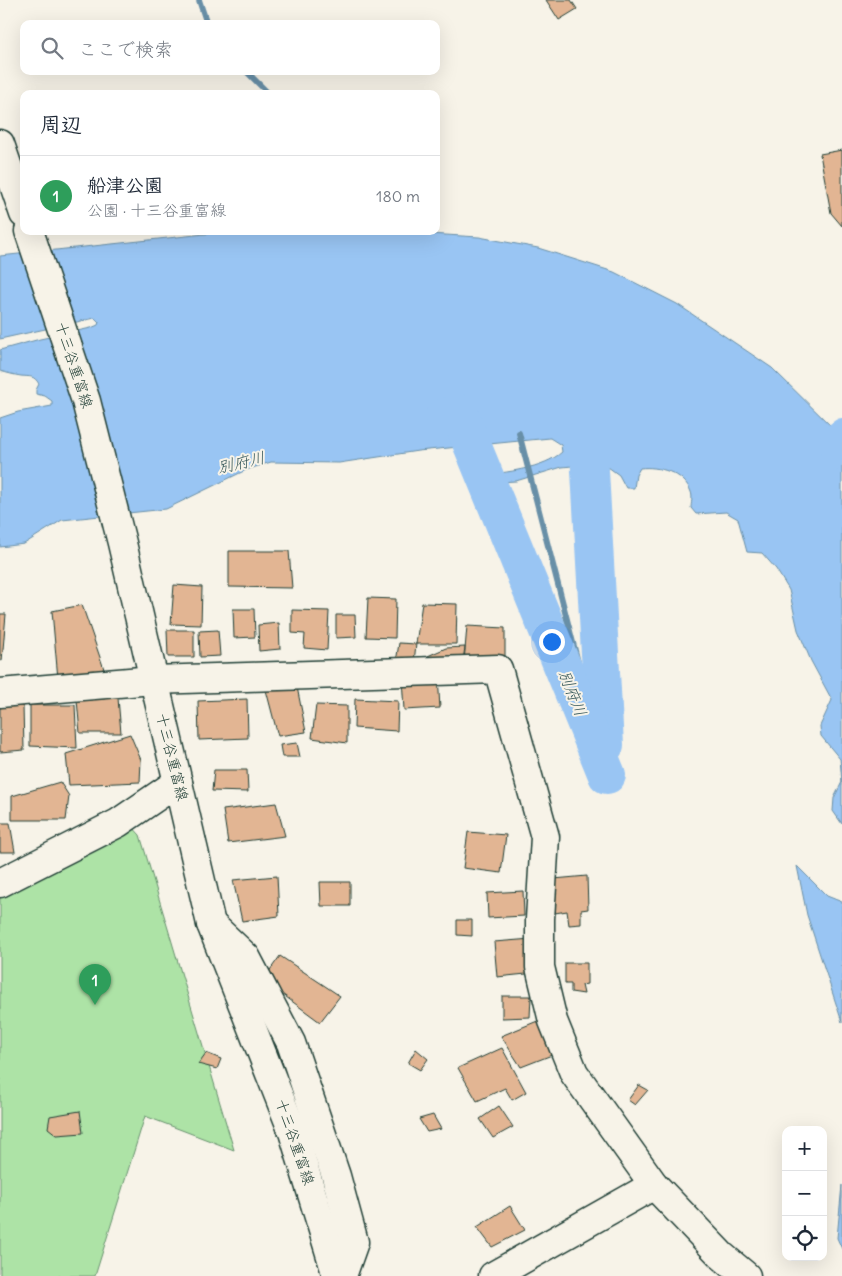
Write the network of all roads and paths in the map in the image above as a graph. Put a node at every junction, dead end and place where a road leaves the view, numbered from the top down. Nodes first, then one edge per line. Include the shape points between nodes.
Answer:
1 (0, 144) edge
2 (20, 202) edge
3 (30, 235) edge
4 (153, 680) junction
5 (0, 692) edge
6 (178, 782) junction
7 (0, 883) edge
8 (211, 924) junction
9 (654, 1185) junction
10 (337, 1276) edge
11 (342, 1276) edge
12 (493, 1276) edge
13 (746, 1276) edge

1 - 2 street
3 - 4 street, 十三谷重富線 via 86,401
4 - 5 street
4 - 6 street, 十三谷重富線
4 - 9 street via 498,669 545,837 540,967 554,1021 574,1073
6 - 7 street via 118,823
6 - 8 street, 十三谷重富線
8 - 10 street, 十三谷重富線 via 293,1132
8 - 11 street via 246,957 291,1043 336,1176 354,1242
9 - 12 street
9 - 13 street via 720,1255

